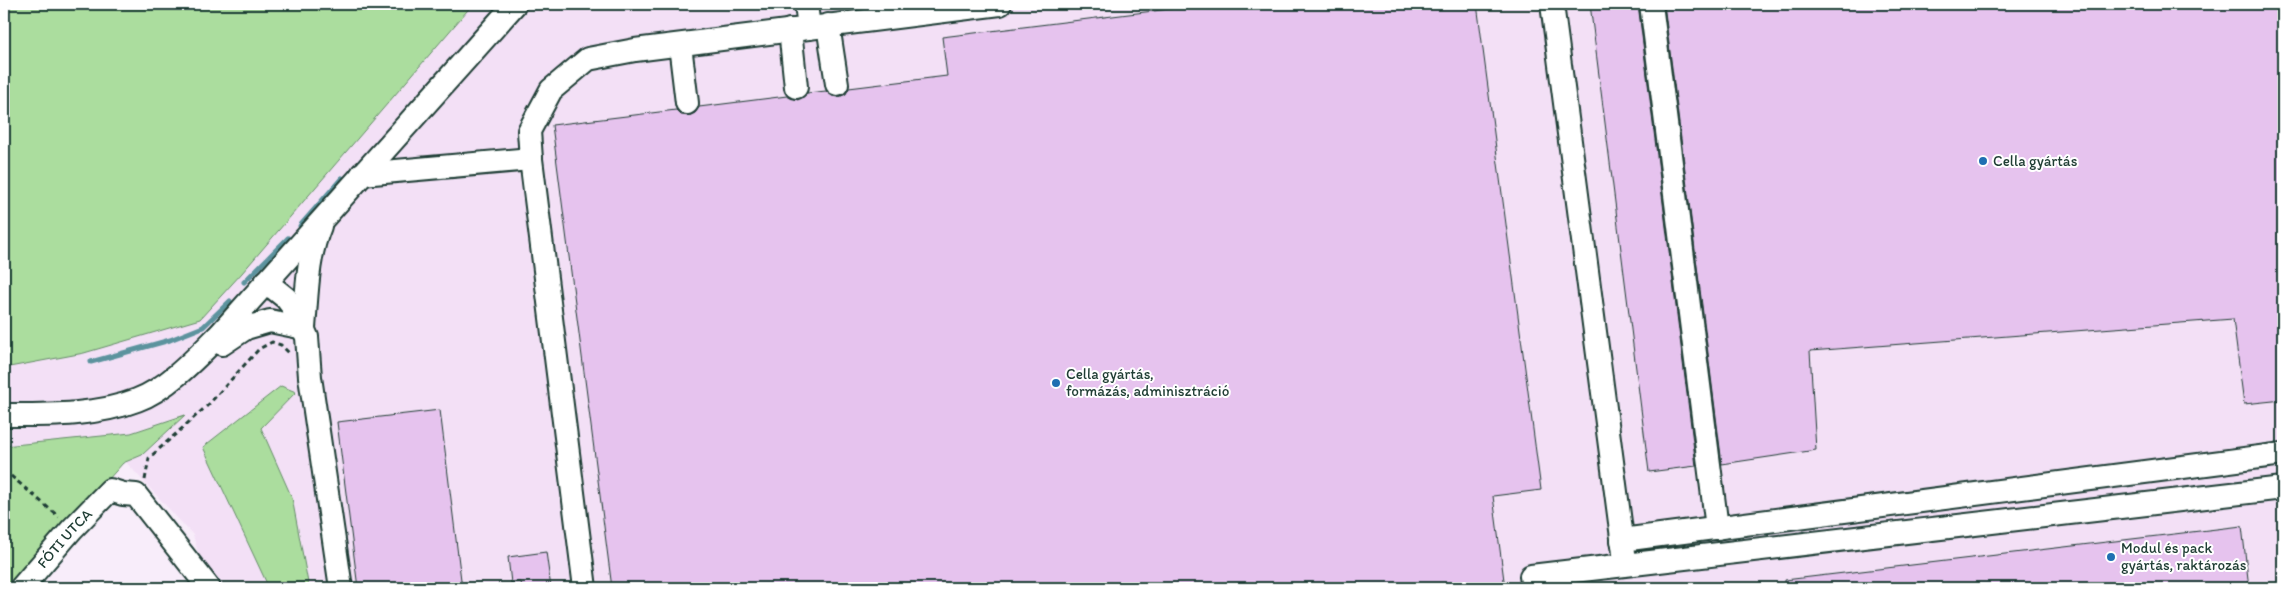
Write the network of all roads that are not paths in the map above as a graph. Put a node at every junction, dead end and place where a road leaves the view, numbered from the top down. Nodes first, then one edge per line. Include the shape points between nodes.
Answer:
1 (514, 4) edge
2 (806, 4) edge
3 (1000, 4) edge
4 (1552, 4) edge
5 (1650, 4) edge
6 (942, 7) edge
7 (883, 11) edge
8 (809, 28) junction
9 (680, 45) junction
10 (837, 84) dead end
11 (796, 87) dead end
12 (687, 103) dead end
13 (531, 159) junction
14 (362, 174) junction
15 (323, 219) junction
16 (266, 282) junction
17 (304, 328) junction
18 (191, 363) junction
19 (4, 415) edge
20 (2283, 454) edge
21 (2283, 488) edge
22 (1717, 528) junction
23 (1622, 540) junction
24 (1626, 565) junction
25 (21, 588) edge
26 (209, 588) edge
27 (341, 588) edge
28 (585, 588) edge
29 (1533, 588) edge

1 - 14 street
2 - 8 street
3 - 6 street
4 - 23 street
5 - 22 street
6 - 7 street
7 - 8 street
8 - 9 street
8 - 10 street
8 - 11 street
9 - 12 street
9 - 13 street via 588,59 550,90 530,131
13 - 14 street
13 - 28 street
14 - 15 street
15 - 16 street
15 - 17 street via 313,242
16 - 17 street via 286,298
16 - 18 street
17 - 18 street via 270,322 246,328
17 - 27 street
18 - 19 street via 138,400 101,410
20 - 22 street
21 - 24 street
22 - 23 street
23 - 24 street
24 - 29 street via 1531,576
25 - 26 street, FÓTI UTCA via 110,490 136,495

